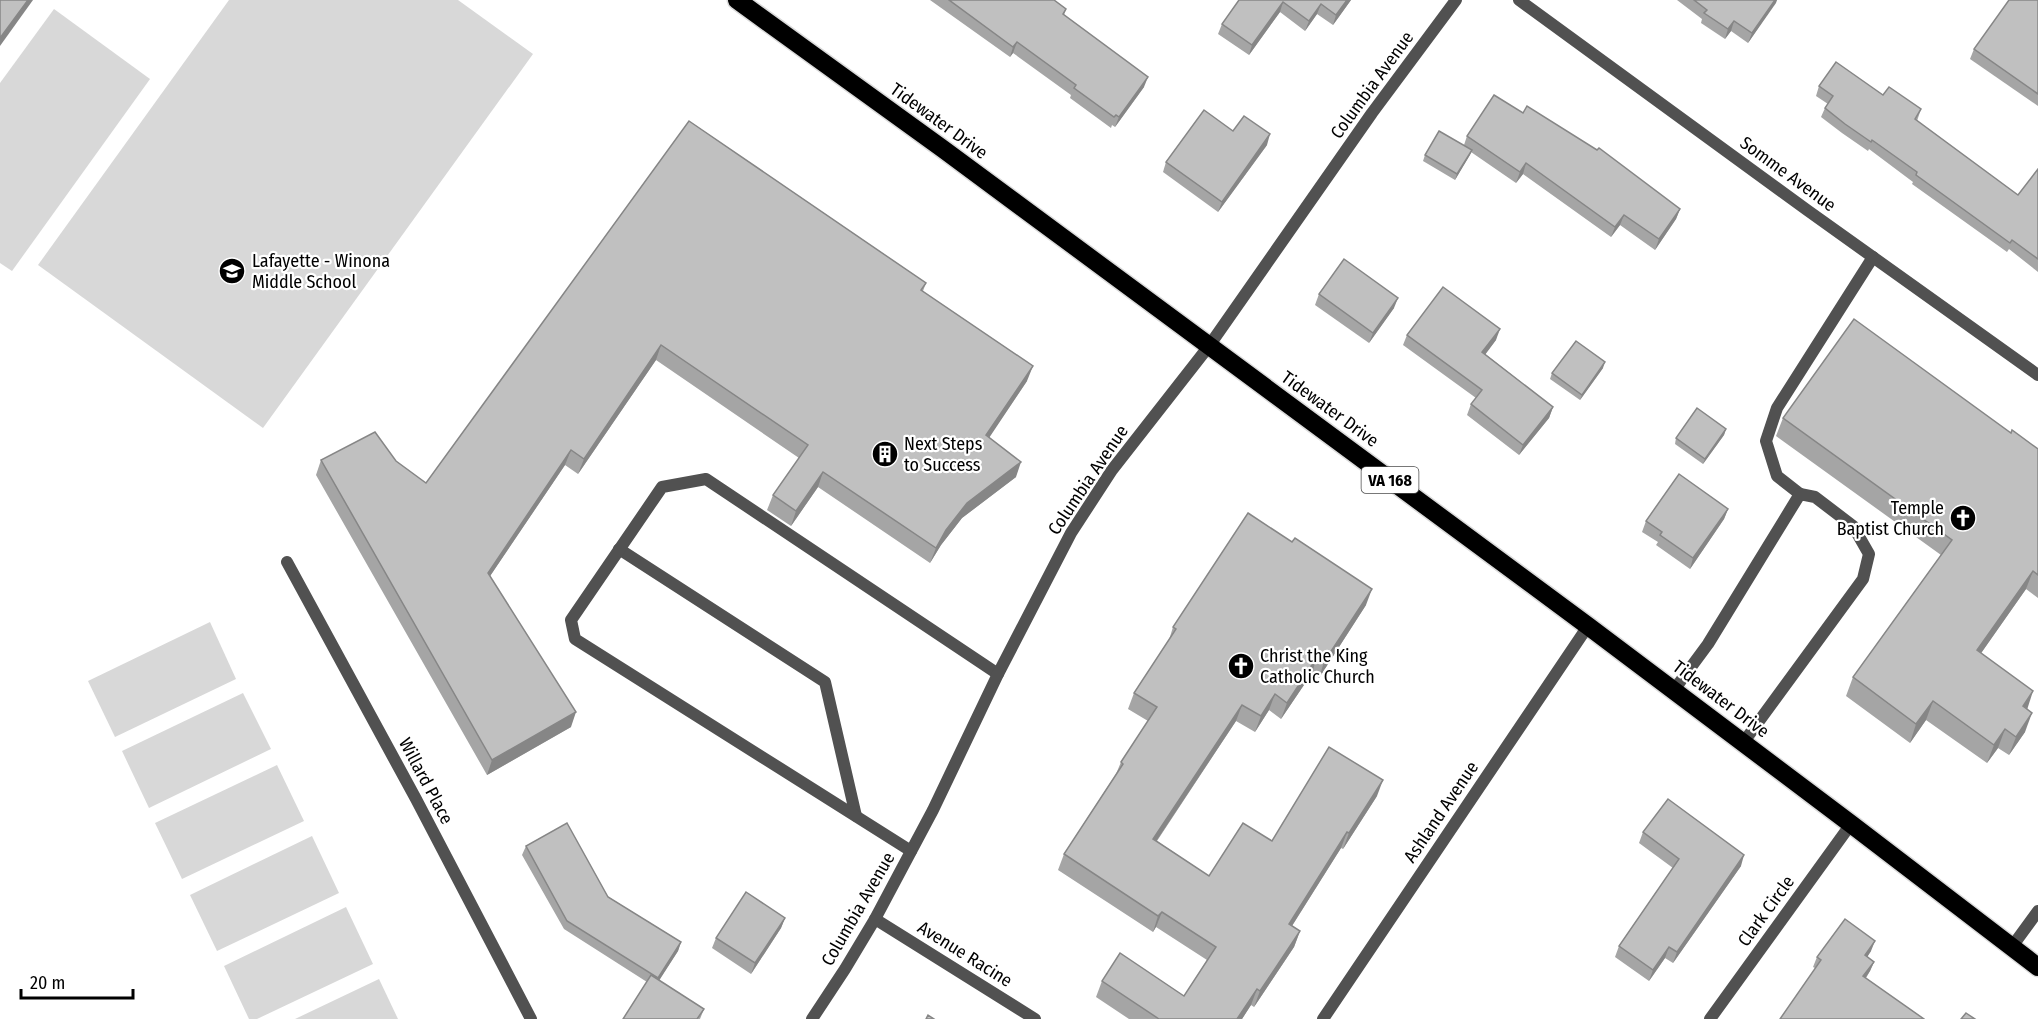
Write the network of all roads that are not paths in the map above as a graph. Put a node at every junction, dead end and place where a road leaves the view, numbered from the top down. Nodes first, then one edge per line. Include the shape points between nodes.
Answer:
1 (737, 0) edge
2 (1456, 0) edge
3 (1519, 0) edge
4 (1874, 257) junction
5 (1209, 346) junction
6 (2038, 375) edge
7 (1800, 494) junction
8 (619, 549) junction
9 (287, 561) dead end
10 (1588, 626) junction
11 (998, 674) junction
12 (1674, 690) junction
13 (1743, 742) junction
14 (856, 816) junction
15 (1851, 824) junction
16 (911, 851) junction
17 (2038, 911) edge
18 (875, 919) junction
19 (2011, 948) junction
20 (2038, 968) edge
21 (531, 1019) edge
22 (812, 1019) edge
23 (1035, 1019) edge
24 (1323, 1019) edge
25 (1710, 1019) edge

1 - 5 highway, Tidewater Drive / VA 168
2 - 5 street, Columbia Avenue
3 - 4 street, Somme Avenue
4 - 6 street, Somme Avenue
4 - 7 street via 1777,408 1766,441 1777,476
5 - 10 highway, Tidewater Drive / VA 168
5 - 11 street, Columbia Avenue via 1112,470 1077,524
7 - 12 street via 1708,644
7 - 13 street via 1815,497 1853,526 1869,554 1863,579
8 - 11 street via 662,487 706,479
8 - 14 street via 825,682
8 - 14 street via 571,620 576,639
9 - 21 street, Willard Place
10 - 12 highway, Tidewater Drive / VA 168
10 - 24 street, Ashland Avenue
11 - 16 street, Columbia Avenue
12 - 13 highway, Tidewater Drive / VA 168
13 - 15 highway, Tidewater Drive / VA 168
14 - 16 street
15 - 19 highway, Tidewater Drive / VA 168
15 - 25 street, Clark Circle
16 - 18 street, Columbia Avenue
17 - 19 street
18 - 22 street, Columbia Avenue
18 - 23 street, Avenue Racine
19 - 20 highway, Tidewater Drive / VA 168

